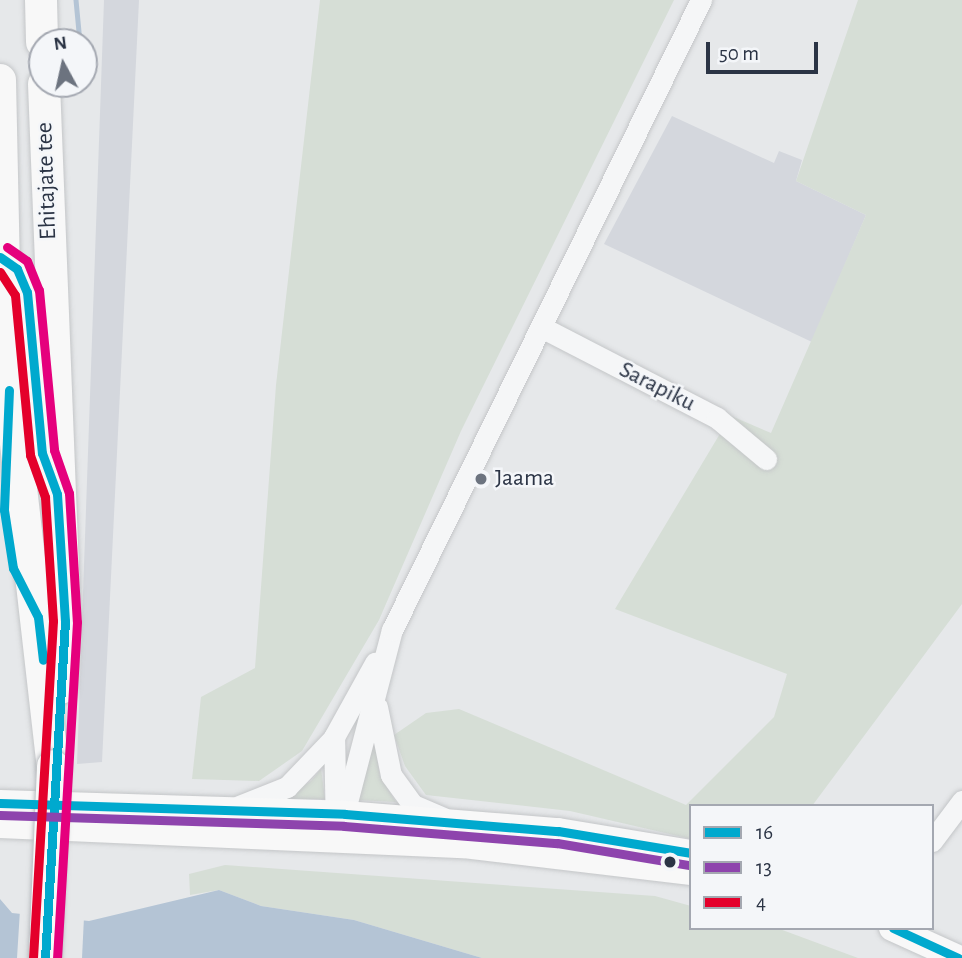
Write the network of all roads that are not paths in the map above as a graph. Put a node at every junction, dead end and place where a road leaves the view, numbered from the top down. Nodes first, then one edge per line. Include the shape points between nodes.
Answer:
1 (41, 0) edge
2 (701, 0) edge
3 (42, 28) edge
4 (0, 80) edge
5 (44, 98) edge
6 (48, 233) junction
7 (4, 267) edge
8 (541, 327) junction
9 (3, 347) edge
10 (766, 459) dead end
11 (57, 494) junction
12 (385, 650) junction
13 (375, 689) junction
14 (334, 737) junction
15 (53, 766) junction
16 (962, 801) edge
17 (0, 803) edge
18 (230, 809) junction
19 (339, 822) junction
20 (455, 822) junction
21 (0, 825) edge
22 (934, 838) edge
23 (689, 853) edge
24 (689, 872) edge
25 (896, 930) edge
26 (929, 930) edge
27 (962, 946) edge
28 (45, 958) edge
29 (958, 958) edge

1 - 3 highway
2 - 8 street
4 - 7 highway, Ehitajate tee
5 - 6 highway, Ehitajate tee
6 - 7 main road via 39,253
6 - 11 highway, Ehitajate tee
7 - 9 highway, Ehitajate tee
7 - 11 main road via 35,338 42,453
8 - 10 street, Sarapiku via 717,418
8 - 12 street
9 - 15 highway, Ehitajate tee
11 - 15 highway, Ehitajate tee via 65,621
12 - 13 street
12 - 14 street
13 - 19 street
13 - 20 street via 391,775 413,805
14 - 18 street via 287,787
14 - 19 street
15 - 28 highway, bridge
16 - 22 street
17 - 18 main road
18 - 19 main road
19 - 20 main road
19 - 21 main road
19 - 24 main road
20 - 23 main road
25 - 29 main road
26 - 27 main road

